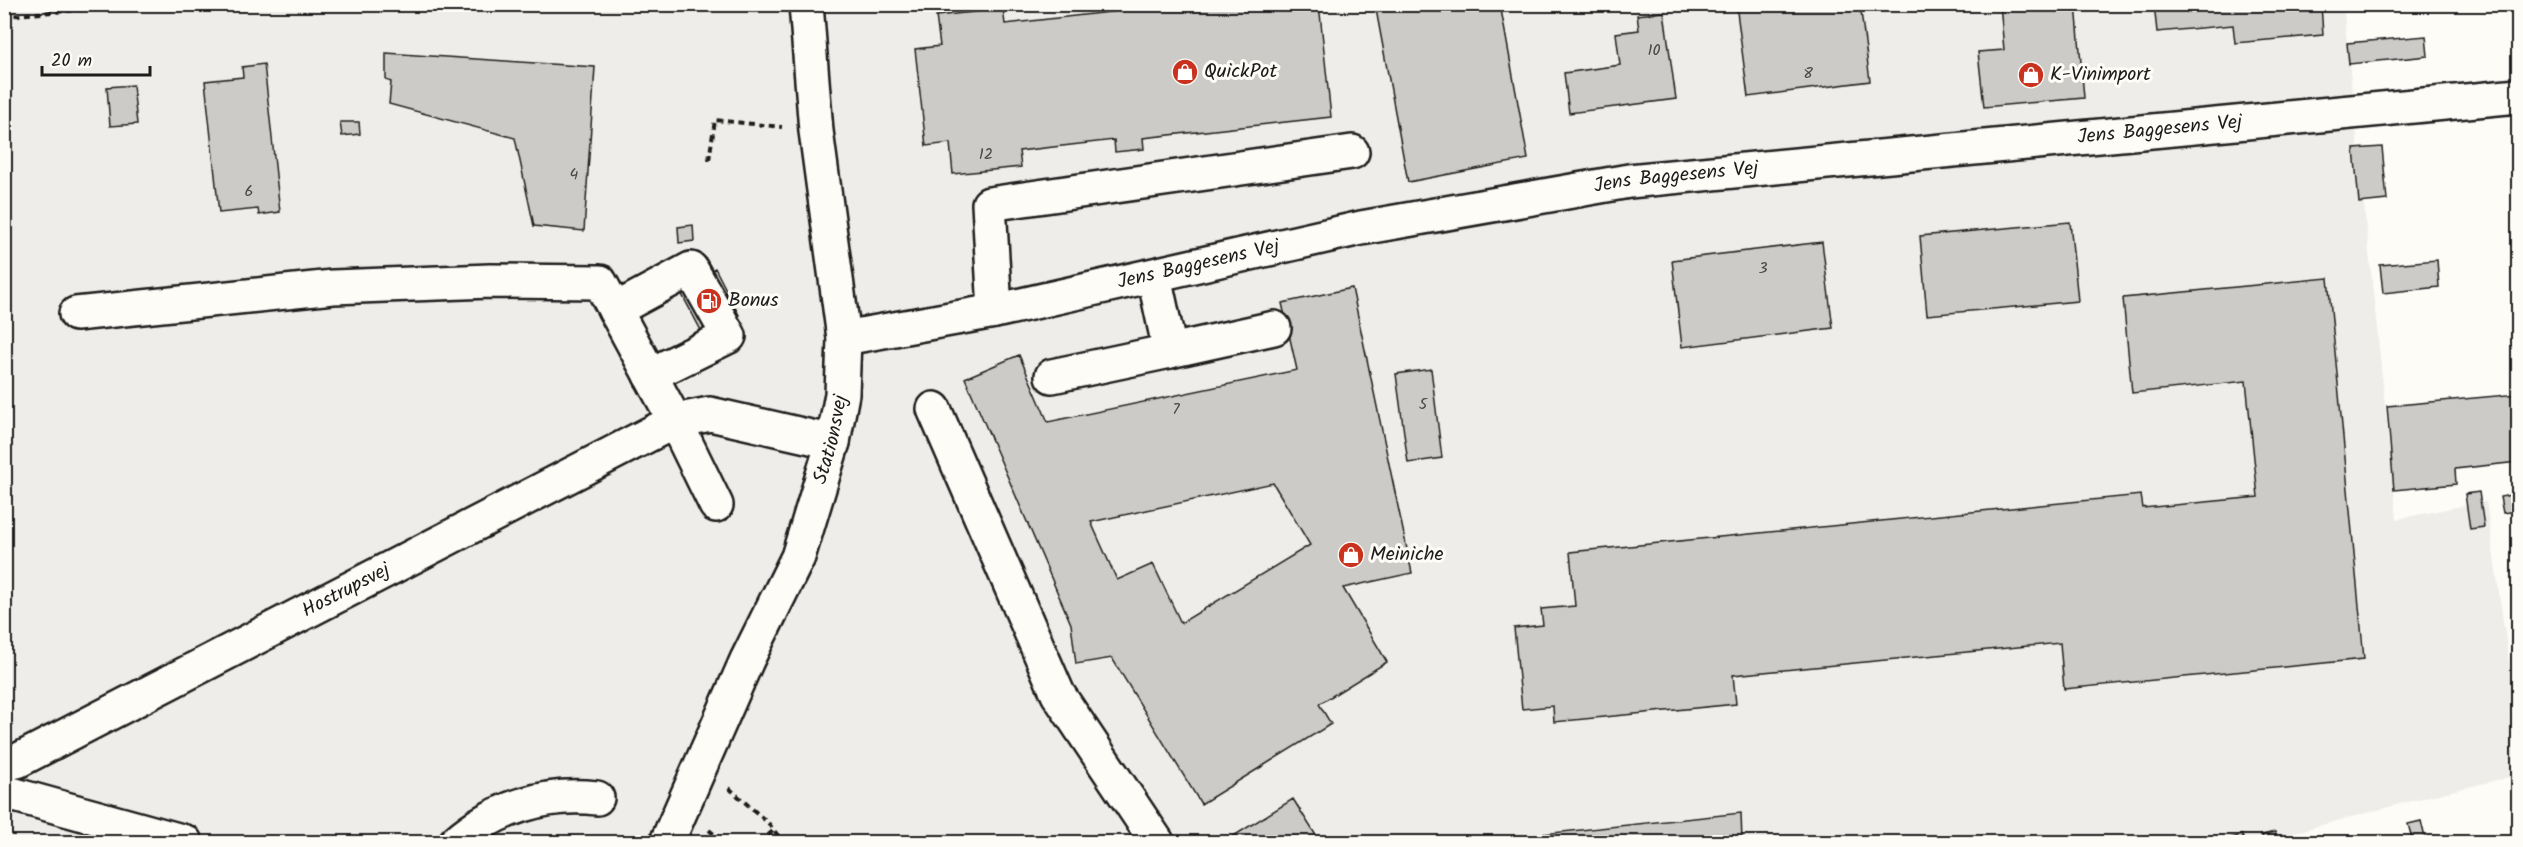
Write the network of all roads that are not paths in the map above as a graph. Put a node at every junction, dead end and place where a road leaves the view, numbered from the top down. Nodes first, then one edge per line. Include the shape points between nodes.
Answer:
1 (806, 4) edge
2 (2518, 96) edge
3 (1352, 152) dead end
4 (1154, 276) junction
5 (615, 310) junction
6 (995, 311) junction
7 (76, 314) dead end
8 (1274, 328) dead end
9 (844, 338) junction
10 (1170, 351) junction
11 (650, 375) junction
12 (1052, 376) dead end
13 (934, 410) dead end
14 (675, 421) junction
15 (833, 442) junction
16 (716, 505) dead end
17 (11, 762) edge
18 (4, 792) edge
19 (597, 798) dead end
20 (185, 843) edge
21 (456, 843) edge
22 (667, 843) edge
23 (1157, 843) edge

1 - 9 street, Stationsvej via 816,131
2 - 4 street, Jens Baggesens Vej via 1629,181 1361,228
3 - 6 street via 989,204
4 - 6 street, Jens Baggesens Vej
4 - 10 street
5 - 7 street via 600,282 490,281 333,287
5 - 11 street
5 - 11 street via 692,269 729,336
6 - 9 street, Jens Baggesens Vej
8 - 10 street
9 - 15 street, Stationsvej via 842,394
10 - 12 street
11 - 14 street
13 - 23 street via 1058,694
14 - 15 street, Hostrupsvej via 710,414
14 - 16 street
14 - 17 street, Hostrupsvej
15 - 22 street, Stationsvej via 798,557 747,660
18 - 20 street
19 - 21 street via 551,797 529,802 472,829

